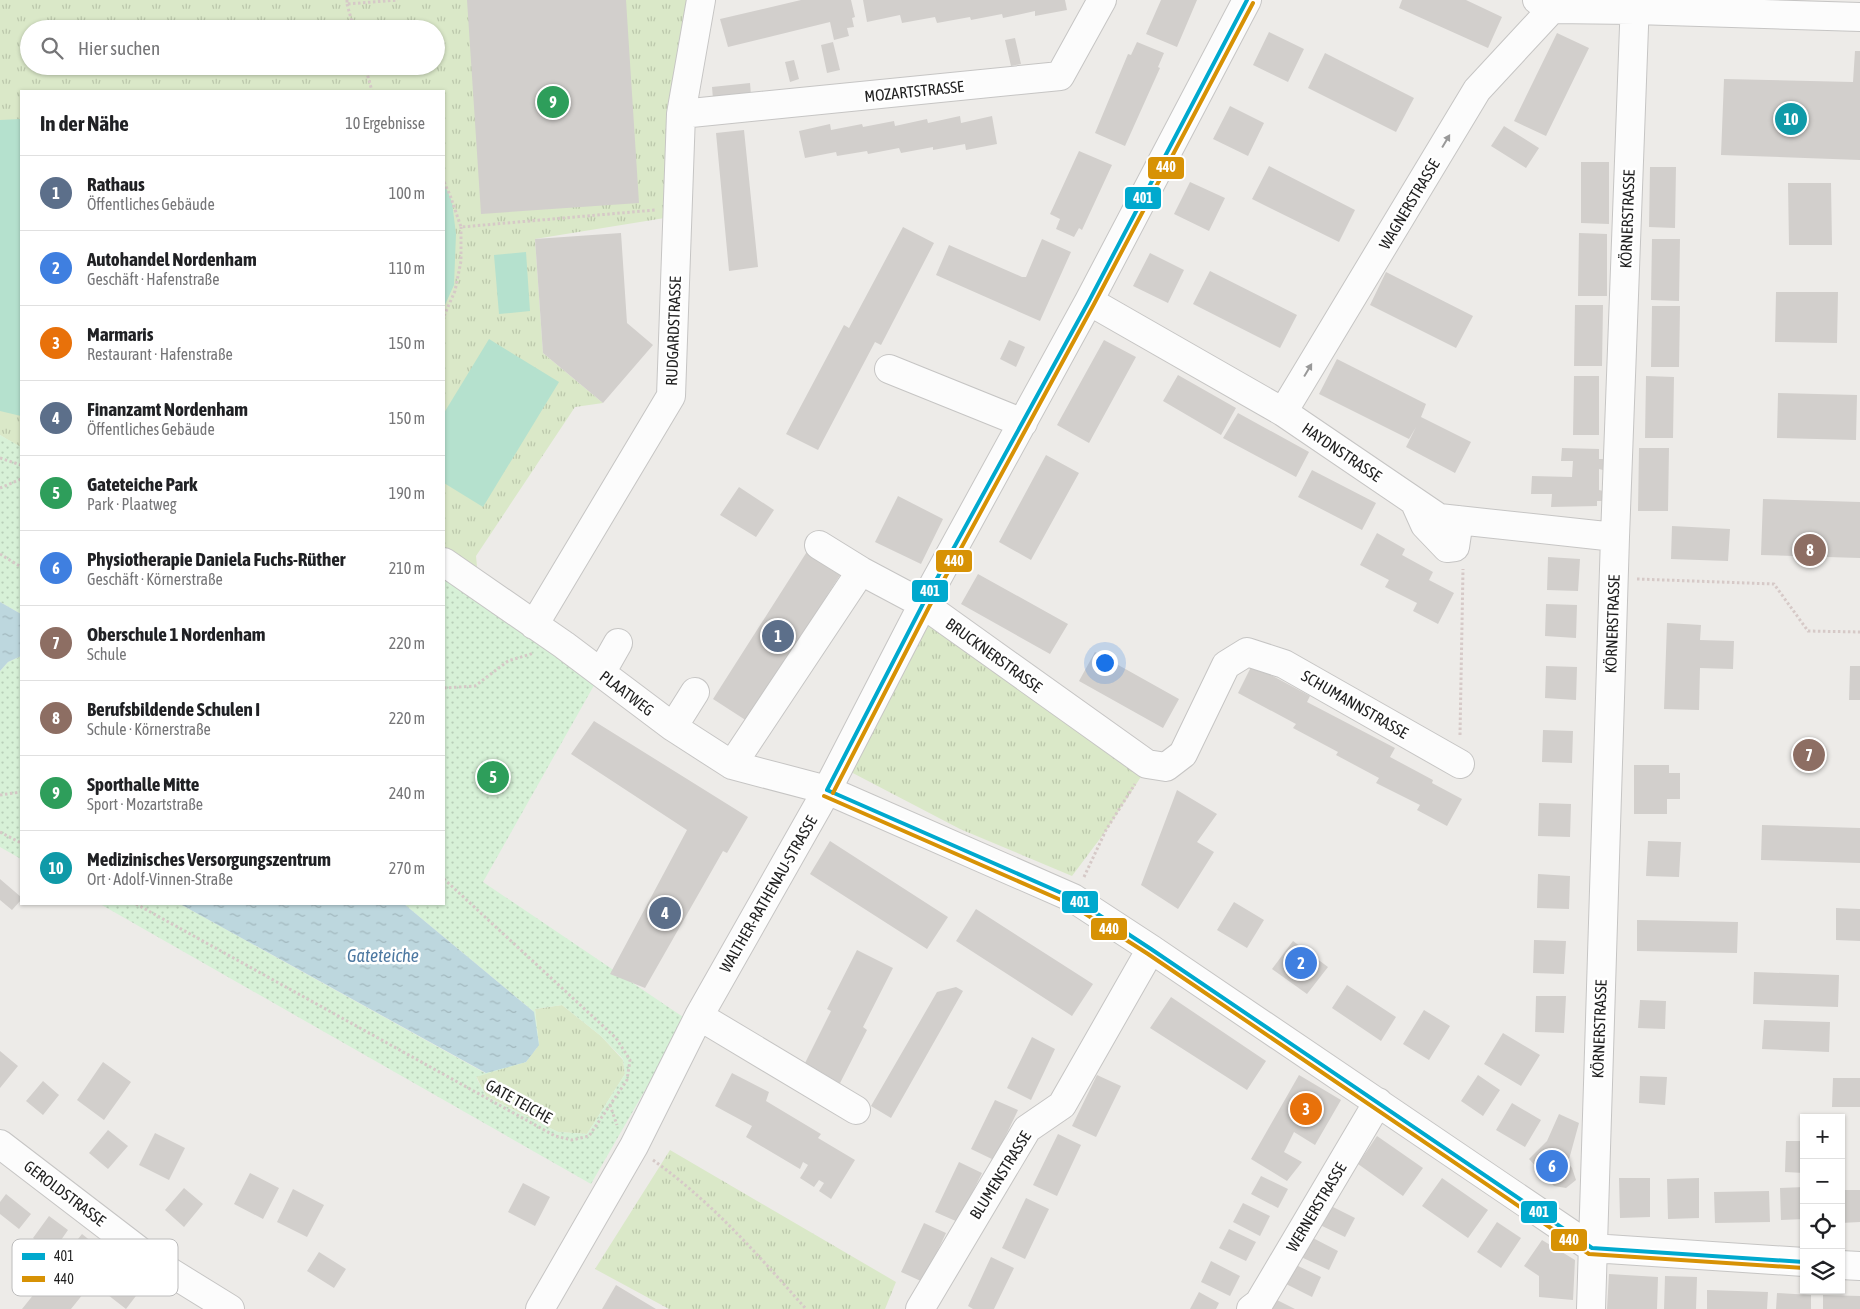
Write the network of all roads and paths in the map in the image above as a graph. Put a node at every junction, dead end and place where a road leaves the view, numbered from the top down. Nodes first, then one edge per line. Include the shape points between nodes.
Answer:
1 (398, 0) edge
2 (701, 0) edge
3 (1102, 0) edge
4 (1247, 0) edge
5 (347, 2) edge
6 (1545, 5) edge
7 (1635, 5) edge
8 (1860, 17) edge
9 (352, 20) edge
10 (368, 75) edge
11 (372, 90) edge
12 (681, 114) junction
13 (445, 184) edge
14 (678, 207) junction
15 (462, 227) junction
16 (1089, 302) junction
17 (445, 314) edge
18 (889, 369) dead end
19 (1283, 412) junction
20 (1023, 423) junction
21 (0, 458) edge
22 (20, 465) edge
23 (20, 479) edge
24 (0, 488) edge
25 (1457, 533) junction
26 (1615, 537) junction
27 (819, 546) dead end
28 (0, 554) edge
29 (445, 563) edge
30 (20, 566) edge
31 (861, 571) junction
32 (1614, 578) junction
33 (923, 604) junction
34 (534, 626) junction
35 (1860, 632) edge
36 (618, 643) dead end
37 (564, 645) junction
38 (601, 673) junction
39 (445, 688) edge
40 (695, 692) dead end
41 (673, 727) junction
42 (1460, 764) joint
43 (732, 765) junction
44 (1157, 766) junction
45 (828, 790) junction
46 (20, 792) edge
47 (0, 795) edge
48 (0, 832) edge
49 (20, 842) edge
50 (445, 880) edge
51 (1073, 898) junction
52 (138, 905) edge
53 (1152, 949) junction
54 (699, 1016) junction
55 (1378, 1102) junction
56 (856, 1110) dead end
57 (0, 1144) edge
58 (634, 1146) junction
59 (124, 1239) edge
60 (1592, 1248) junction
61 (1800, 1262) edge
62 (1845, 1265) edge
63 (1860, 1266) edge
64 (178, 1277) edge
65 (230, 1309) edge
66 (540, 1309) edge
67 (806, 1309) edge
68 (920, 1309) edge
69 (1251, 1309) edge
70 (1591, 1309) edge

1 - 5 path
2 - 12 street, RUDGARDSTRASSE
3 - 12 street, MOZARTSTRASSE via 1060,76
4 - 16 street, WALTHER-RATHENAU-STRASSE
5 - 9 path
6 - 7 street
19 -> 6 street, WAGNERSTRASSE via 1477,90
7 - 8 street
7 - 26 street, KÖRNERSTRASSE
10 - 11 path
12 - 14 street, RUDGARDSTRASSE
13 - 15 path
14 - 15 path
14 - 34 street, RUDGARDSTRASSE via 670,396
15 - 17 path via 462,262
16 - 19 street, HAYDNSTRASSE
16 - 20 street, WALTHER-RATHENAU-STRASSE
18 - 20 street
19 - 25 street, HAYDNSTRASSE
20 - 33 street, WALTHER-RATHENAU-STRASSE
21 - 22 path
23 - 24 path
25 - 26 street, HAYDNSTRASSE
25 - 42 path via 1464,557
26 - 32 street, KÖRNERSTRASSE
27 - 31 street, BRUCKNERSTRASSE
28 - 30 path
29 - 34 street, PLAATWEG
31 - 33 street, BRUCKNERSTRASSE
31 - 43 street
32 - 35 path via 1774,584 1808,630
32 - 60 street, KÖRNERSTRASSE
33 - 44 street, BRUCKNERSTRASSE
33 - 45 street, WALTHER-RATHENAU-STRASSE
34 - 37 street, PLAATWEG
36 - 38 street
37 - 38 street, PLAATWEG
37 - 39 path via 508,661 475,686
38 - 41 street, PLAATWEG
40 - 41 street
41 - 43 street, PLAATWEG
42 - 44 street, SCHUMANNSTRASSE via 1284,664 1247,652 1226,665 1183,754
43 - 45 street, PLAATWEG
44 - 51 path via 1106,830
45 - 51 street, PLAATWEG
45 - 54 street, WALTHER-RATHENAU-STRASSE
46 - 47 path
48 - 49 path
50 - 52 path, GATE TEICHE via 616,1038 630,1060 627,1080 589,1136 572,1140 555,1136
51 - 53 street, PLAATWEG
53 - 55 street, PLAATWEG
53 - 68 street, BLUMENSTRASSE via 1062,1105 1027,1129
54 - 56 street
54 - 58 street, WALTHER-RATHENAU-STRASSE
55 - 60 street, PLAATWEG
55 - 69 street, WERNERSTRASSE via 1259,1303
57 - 59 street, GEROLDSTRASSE
58 - 66 street, WALTHER-RATHENAU-STRASSE
58 - 67 path via 683,1182 732,1227
60 - 61 street
60 - 70 street, KÖRNERSTRASSE
62 - 63 street
64 - 65 street, GEROLDSTRASSE

